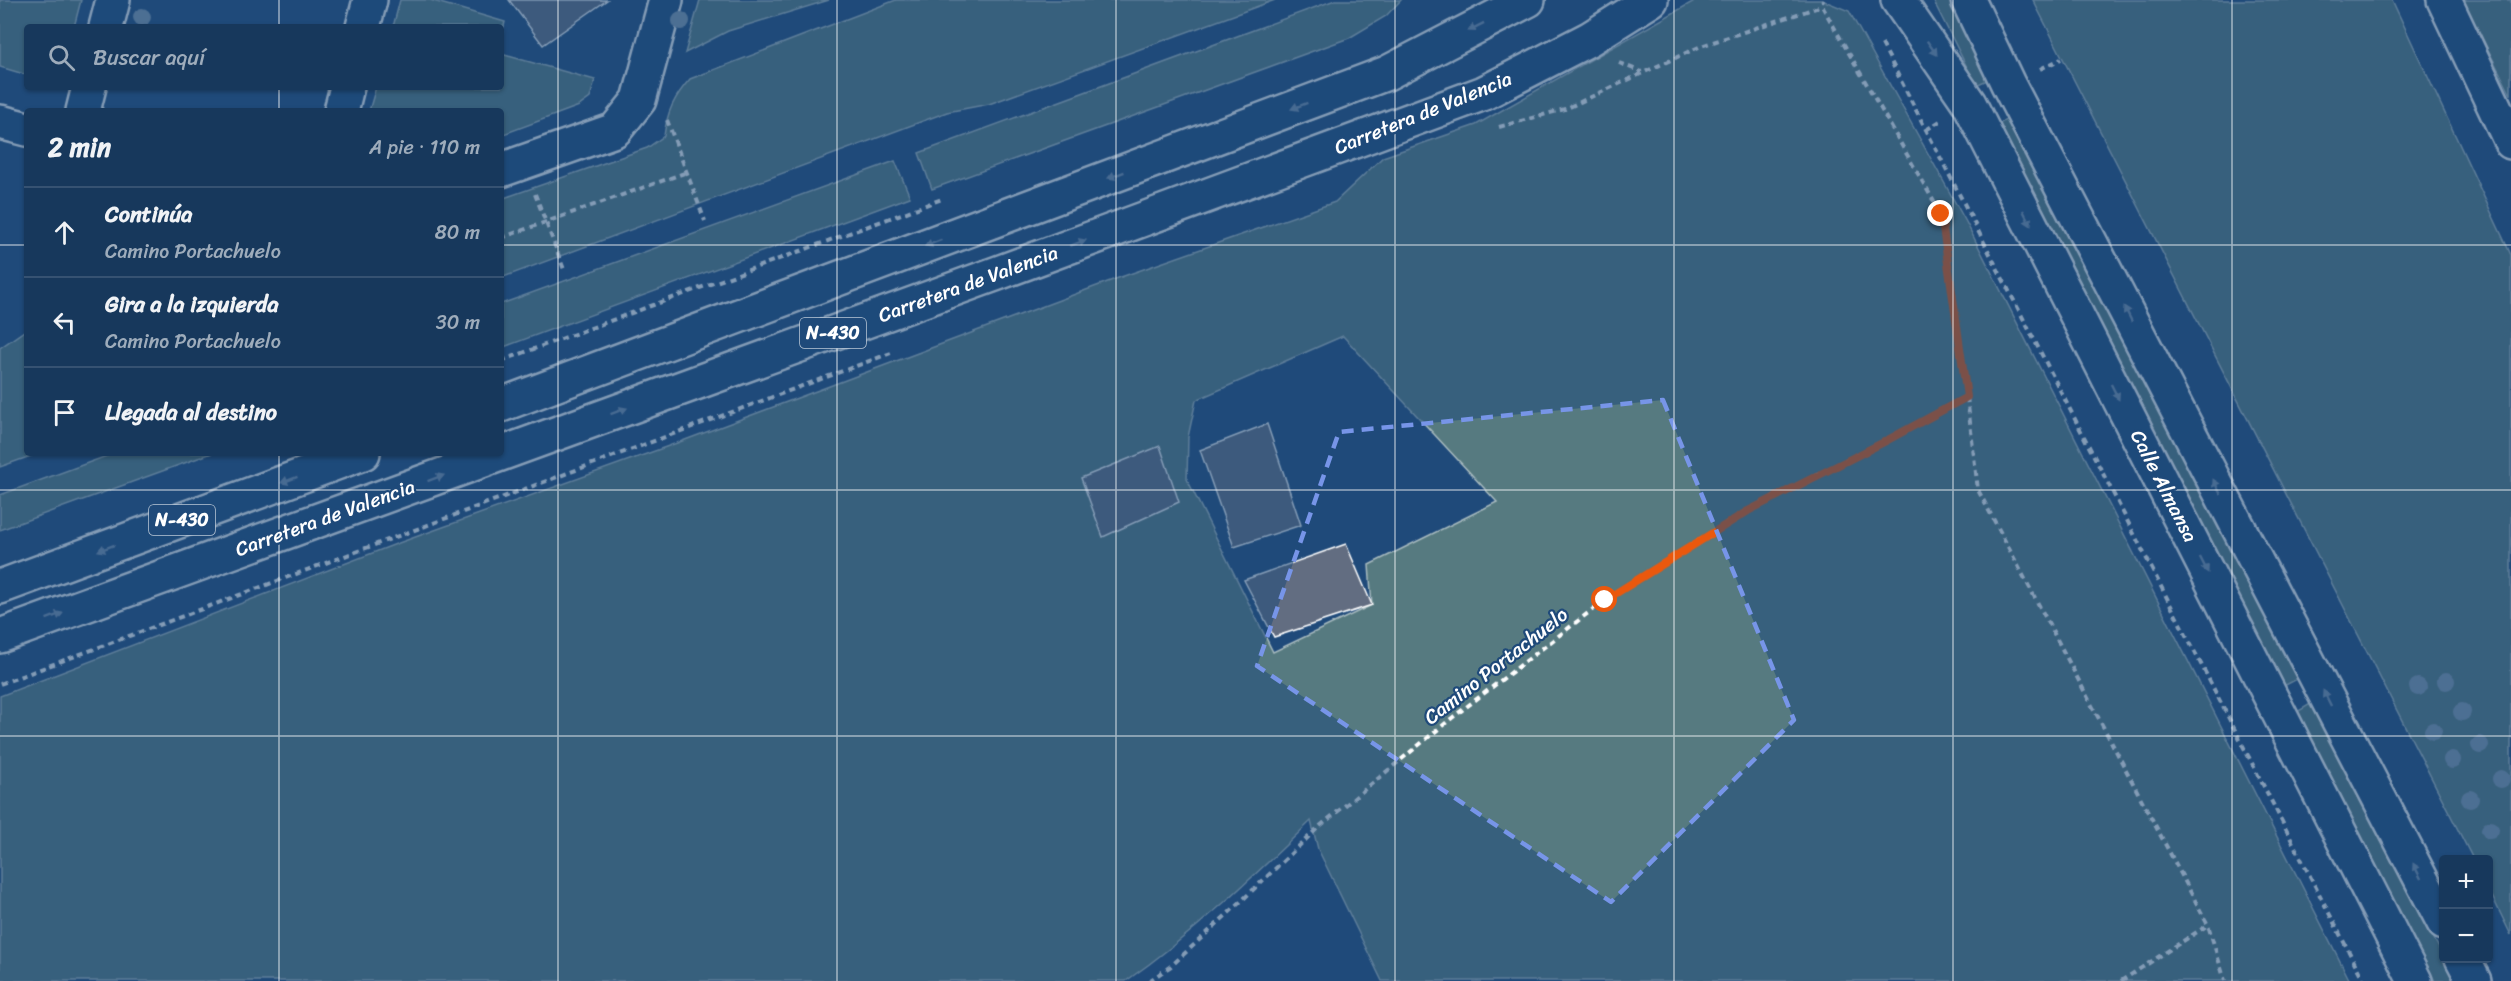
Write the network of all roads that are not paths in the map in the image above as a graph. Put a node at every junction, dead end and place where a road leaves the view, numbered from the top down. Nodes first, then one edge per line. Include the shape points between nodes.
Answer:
1 (114, 0) edge
2 (370, 0) edge
3 (666, 0) edge
4 (1528, 0) edge
5 (1651, 0) edge
6 (1898, 0) edge
7 (1968, 0) edge
8 (2444, 0) edge
9 (107, 24) edge
10 (364, 24) edge
11 (88, 90) edge
12 (346, 90) edge
13 (84, 108) edge
14 (342, 108) edge
15 (0, 122) edge
16 (24, 128) edge
17 (2511, 142) edge
18 (512, 167) edge
19 (504, 404) edge
20 (504, 453) edge
21 (355, 456) edge
22 (495, 456) edge
23 (0, 587) edge
24 (0, 636) edge
25 (2439, 913) edge
26 (2465, 963) edge
27 (2415, 981) edge
28 (2474, 981) edge

1 - 9 main road
2 - 10 main road
3 - 18 main road via 639,100 615,130
4 -> 19 main road, N-430 via 1388,73
20 -> 5 main road, Carretera de Valencia / N-430 via 1484,93 1589,39
6 -> 27 main road, Calle Almansa via 1969,103
25 -> 7 main road
8 - 17 main road
11 - 13 main road
12 - 14 main road
15 - 16 main road
21 -> 23 main road, N-430
24 -> 22 main road, Carretera de Valencia / N-430
26 - 28 main road

